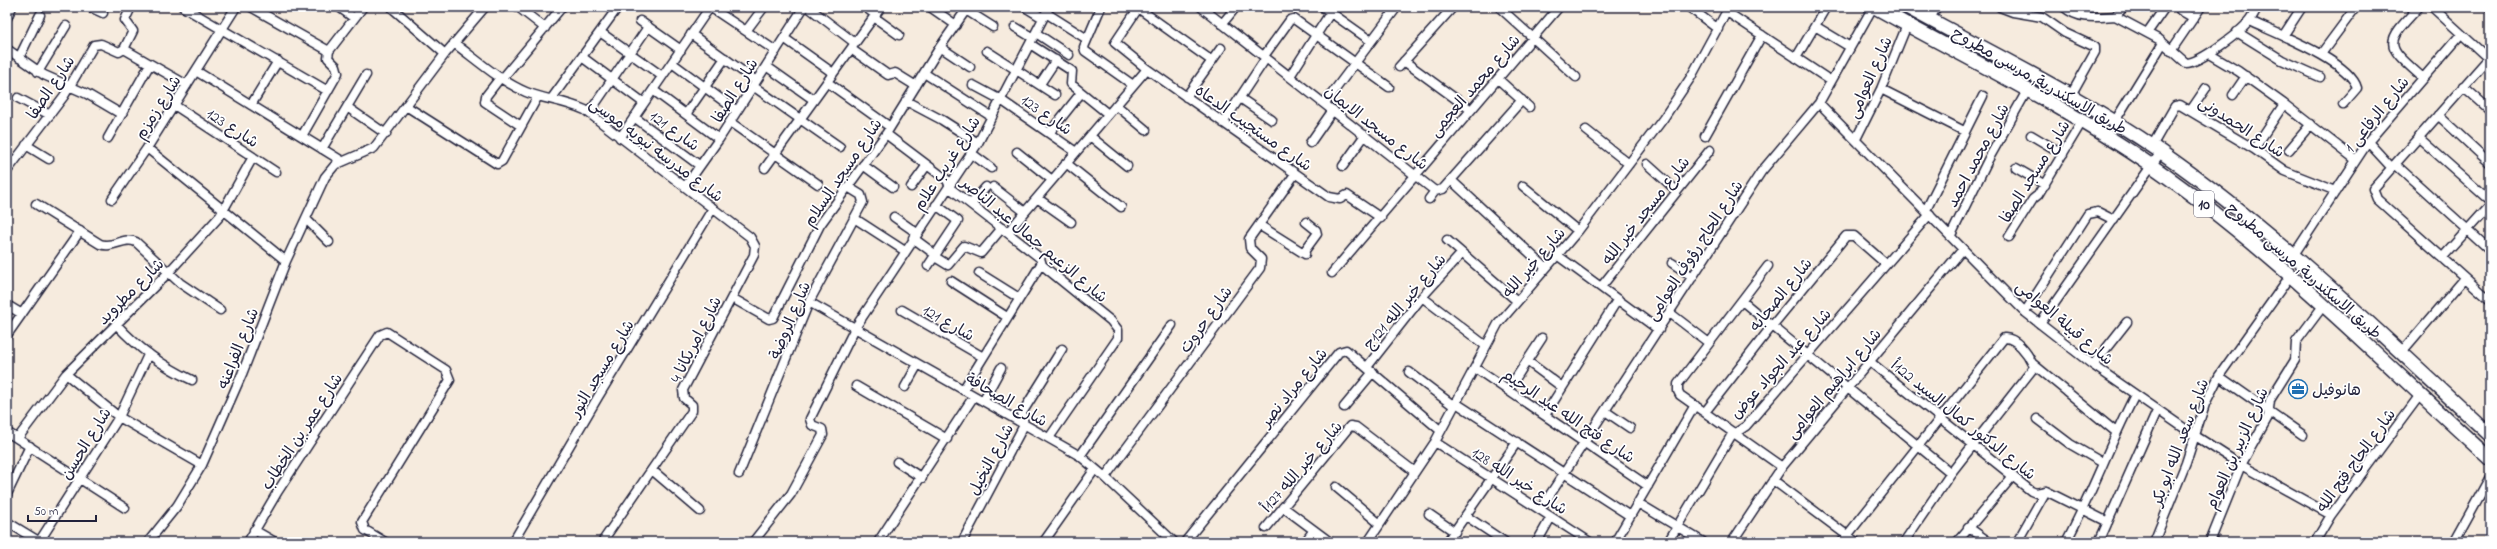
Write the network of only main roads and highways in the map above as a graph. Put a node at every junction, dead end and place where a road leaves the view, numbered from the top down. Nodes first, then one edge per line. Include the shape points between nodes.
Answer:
1 (1874, 7) edge
2 (1907, 7) edge
3 (2490, 435) edge
4 (2490, 459) edge

1 - 4 main road, طريق الاسكندرية, مرسى مطروح / 10 via 2083,120 2152,166 2205,205 2290,276
2 - 3 main road, طريق الاسكندرية, مرسى مطروح / 10 via 2115,121 2215,191 2293,256

